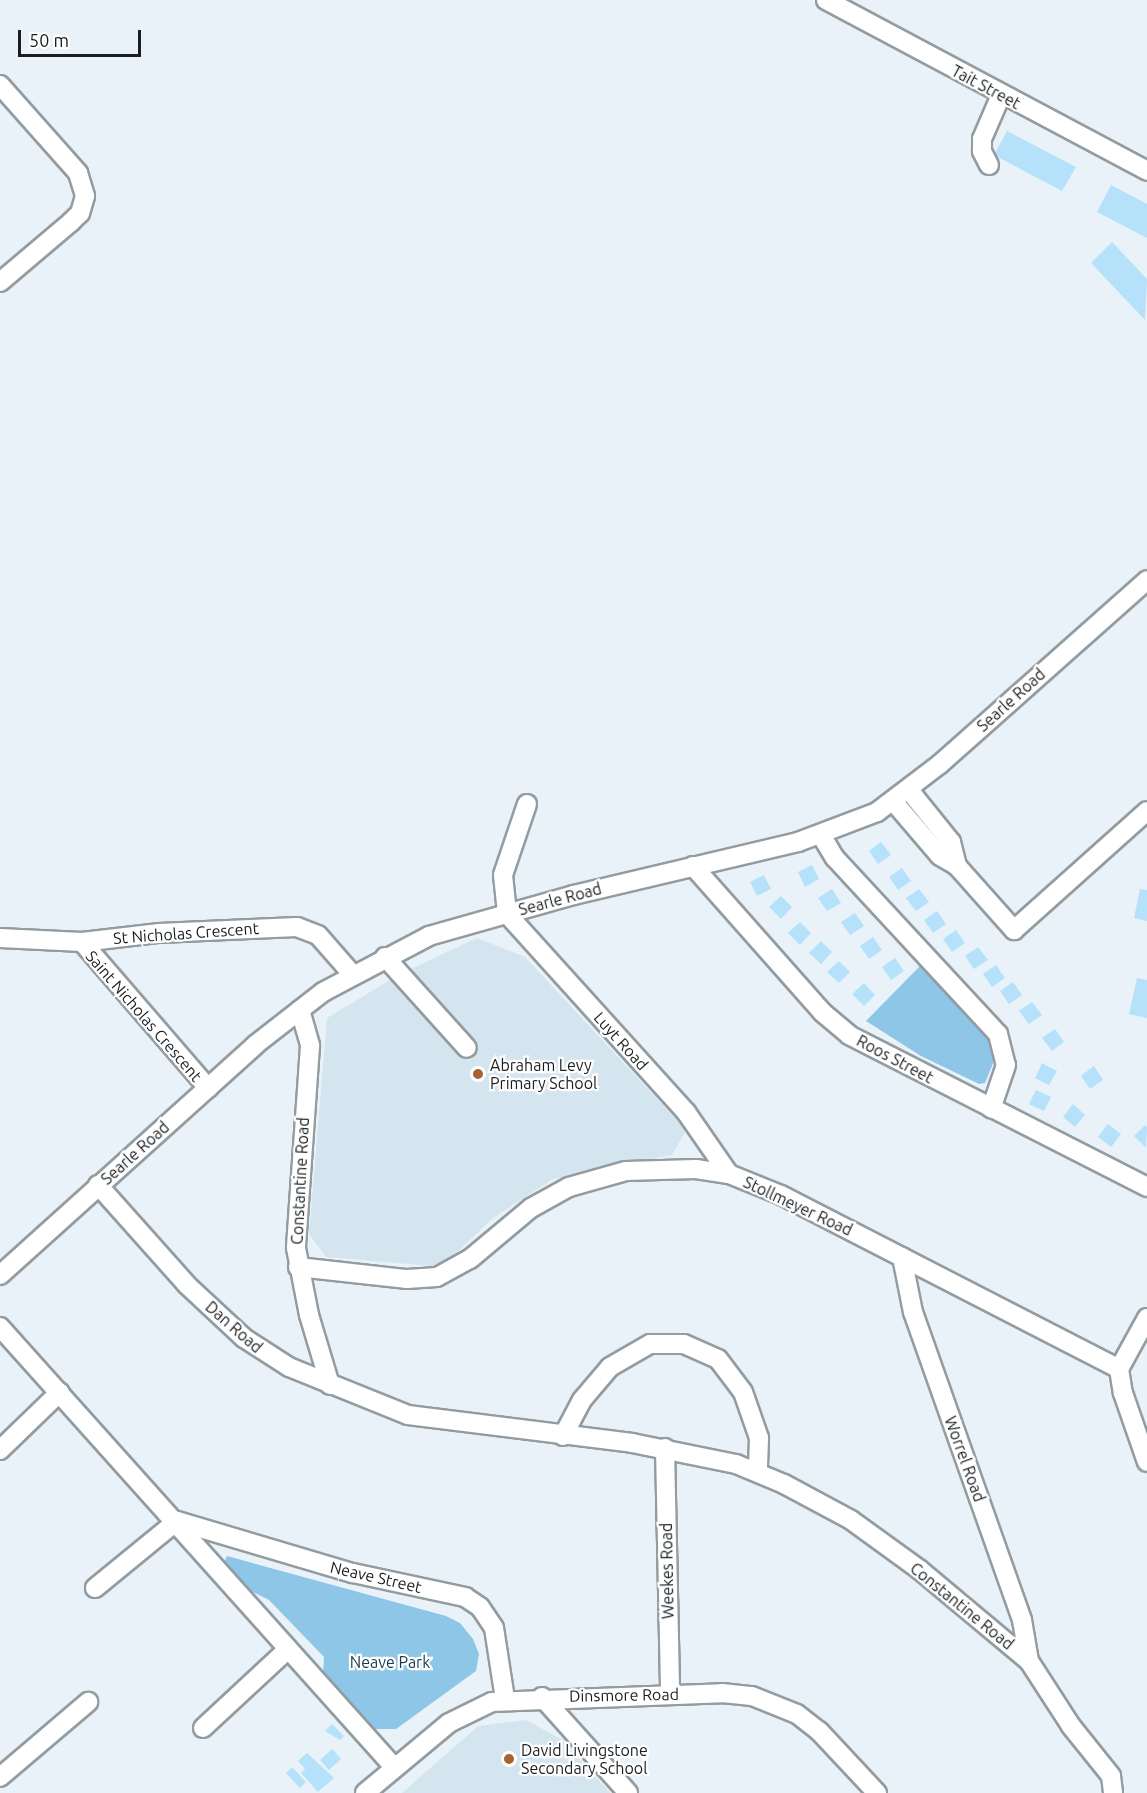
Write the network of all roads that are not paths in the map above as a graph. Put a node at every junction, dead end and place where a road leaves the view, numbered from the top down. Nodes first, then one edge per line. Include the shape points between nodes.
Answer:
1 (826, 0) edge
2 (0, 85) edge
3 (1001, 95) junction
4 (989, 165) dead end
5 (1147, 171) edge
6 (0, 282) edge
7 (1147, 580) edge
8 (909, 790) junction
9 (893, 801) junction
10 (527, 804) dead end
11 (1147, 811) edge
12 (821, 835) junction
13 (693, 866) junction
14 (957, 866) junction
15 (507, 914) junction
16 (0, 938) edge
17 (82, 942) junction
18 (385, 957) junction
19 (352, 975) junction
20 (300, 1010) junction
21 (467, 1048) dead end
22 (208, 1088) junction
23 (992, 1109) junction
24 (729, 1174) junction
25 (98, 1185) junction
26 (1147, 1187) edge
27 (902, 1257) junction
28 (298, 1267) junction
29 (0, 1275) edge
30 (1147, 1318) edge
31 (0, 1327) edge
32 (1119, 1369) junction
33 (330, 1385) junction
34 (60, 1392) junction
35 (408, 1415) joint
36 (563, 1436) junction
37 (665, 1448) junction
38 (0, 1450) edge
39 (1147, 1462) edge
40 (758, 1472) junction
41 (177, 1521) junction
42 (95, 1588) dead end
43 (288, 1649) junction
44 (1029, 1661) junction
45 (670, 1694) junction
46 (543, 1697) junction
47 (505, 1699) junction
48 (88, 1702) dead end
49 (203, 1728) dead end
50 (394, 1767) junction
51 (0, 1777) edge
52 (0, 1786) edge
53 (7, 1793) edge
54 (365, 1793) edge
55 (628, 1793) edge
56 (877, 1793) edge
57 (1113, 1793) edge

1 - 3 street, Tait Street
2 - 6 street via 82,180 85,196 80,213
3 - 4 street via 982,139 982,151
3 - 5 street, Tait Street
7 - 8 street, Searle Road
8 - 9 street, Searle Road
8 - 14 street via 951,842
9 - 12 street, Searle Road
9 - 14 street via 940,856
10 - 15 street via 503,875
11 - 14 street via 1014,930
12 - 13 street, Searle Road
12 - 23 street via 835,858 998,1034 1006,1065
13 - 15 street, Searle Road
13 - 23 street, Roos Street via 834,1024 866,1045
15 - 18 street, Searle Road via 429,936
15 - 24 street, Luyt Road via 686,1112
16 - 17 street, St Nicholas Crescent
17 - 19 street, St Nicholas Crescent via 159,933 297,927 318,935
17 - 22 street, Saint Nicholas Crescent
18 - 19 street, Searle Road
18 - 21 street
19 - 20 street, Searle Road
20 - 22 street, Searle Road
20 - 28 street, Constantine Road via 310,1046 296,1201
22 - 25 street, Searle Road
23 - 26 street, Roos Street
24 - 27 street, Stollmeyer Road via 781,1195
24 - 28 street, Stollmeyer Road via 665,1168 585,1181 531,1208 470,1259 437,1277 407,1279
25 - 29 street, Searle Road
25 - 33 street, Dan Road via 188,1285 244,1338 289,1367
27 - 32 street, Stollmeyer Road
27 - 44 street, Worrel Road via 913,1312 1022,1620
28 - 33 street, Constantine Road
30 - 32 street
31 - 34 street
32 - 39 street via 1123,1393
33 - 35 street, Dan Road
34 - 38 street
34 - 41 street
35 - 36 street, Constantine Road
36 - 37 street, Constantine Road
36 - 40 street via 582,1400 610,1366 650,1344 684,1344 718,1359 743,1392 759,1438
37 - 40 street, Constantine Road
37 - 45 street, Weekes Road
40 - 44 street, Constantine Road via 850,1520 920,1570
41 - 42 street
41 - 43 street
41 - 47 street, Neave Street via 353,1573 465,1597 480,1607 494,1628
43 - 49 street
43 - 50 street
44 - 57 street, Constantine Road via 1071,1726 1111,1776
45 - 46 street, Dinsmore Road
45 - 56 street, Dinsmore Road via 741,1694 788,1708 819,1731
46 - 47 street, Dinsmore Road
46 - 55 street
47 - 50 street, Dinsmore Road via 471,1710 448,1723
48 - 51 street
50 - 54 street, Dinsmore Road
52 - 53 street

